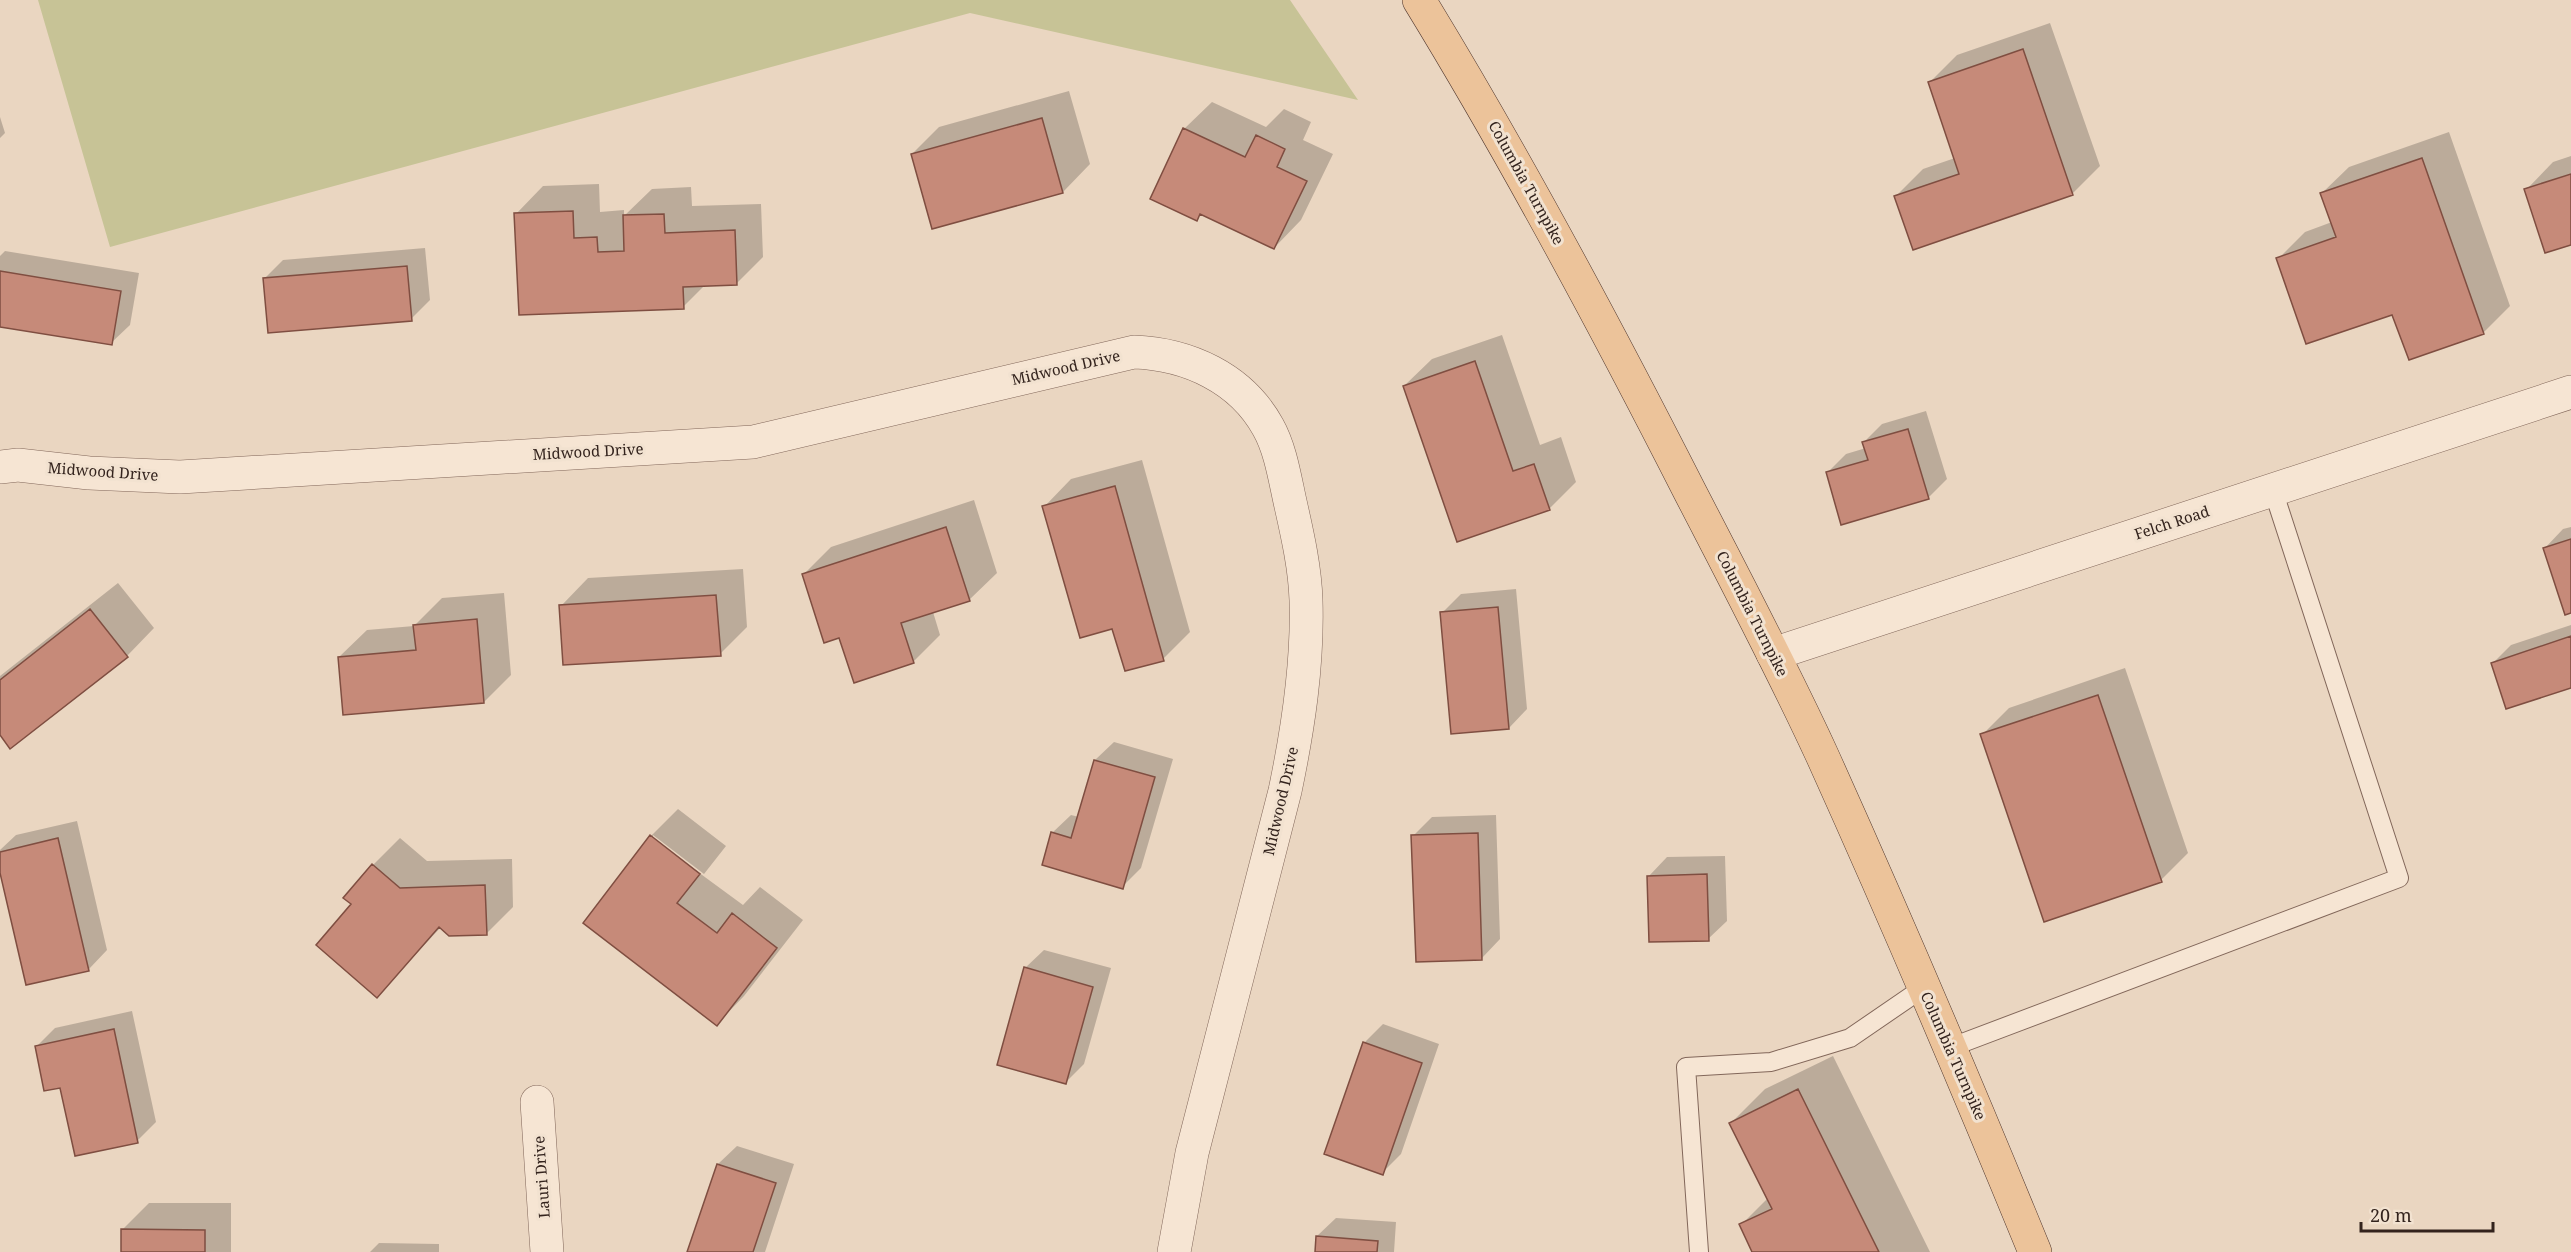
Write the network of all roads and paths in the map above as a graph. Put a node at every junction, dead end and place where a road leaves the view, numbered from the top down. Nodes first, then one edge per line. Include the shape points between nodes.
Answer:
1 (1419, 0) edge
2 (2571, 392) edge
3 (0, 467) edge
4 (2273, 490) junction
5 (1773, 654) junction
6 (1923, 988) junction
7 (1949, 1048) junction
8 (537, 1102) dead end
9 (548, 1252) edge
10 (1174, 1252) edge
11 (1699, 1252) edge
12 (2035, 1252) edge

1 - 5 main road, Columbia Turnpike via 1473,88 1605,324
2 - 4 street, Felch Road
3 - 10 street, Midwood Drive via 180,477 753,441 1134,352 1194,363 1221,377 1251,403 1268,428 1282,465 1299,543 1306,600 1304,666 1285,791 1192,1153
4 - 5 street, Felch Road
4 - 7 lane via 2399,878
5 - 6 main road, Columbia Turnpike
6 - 7 main road, Columbia Turnpike
6 - 11 lane via 1850,1038 1771,1062 1686,1067
7 - 12 main road, Columbia Turnpike
8 - 9 street, Lauri Drive

